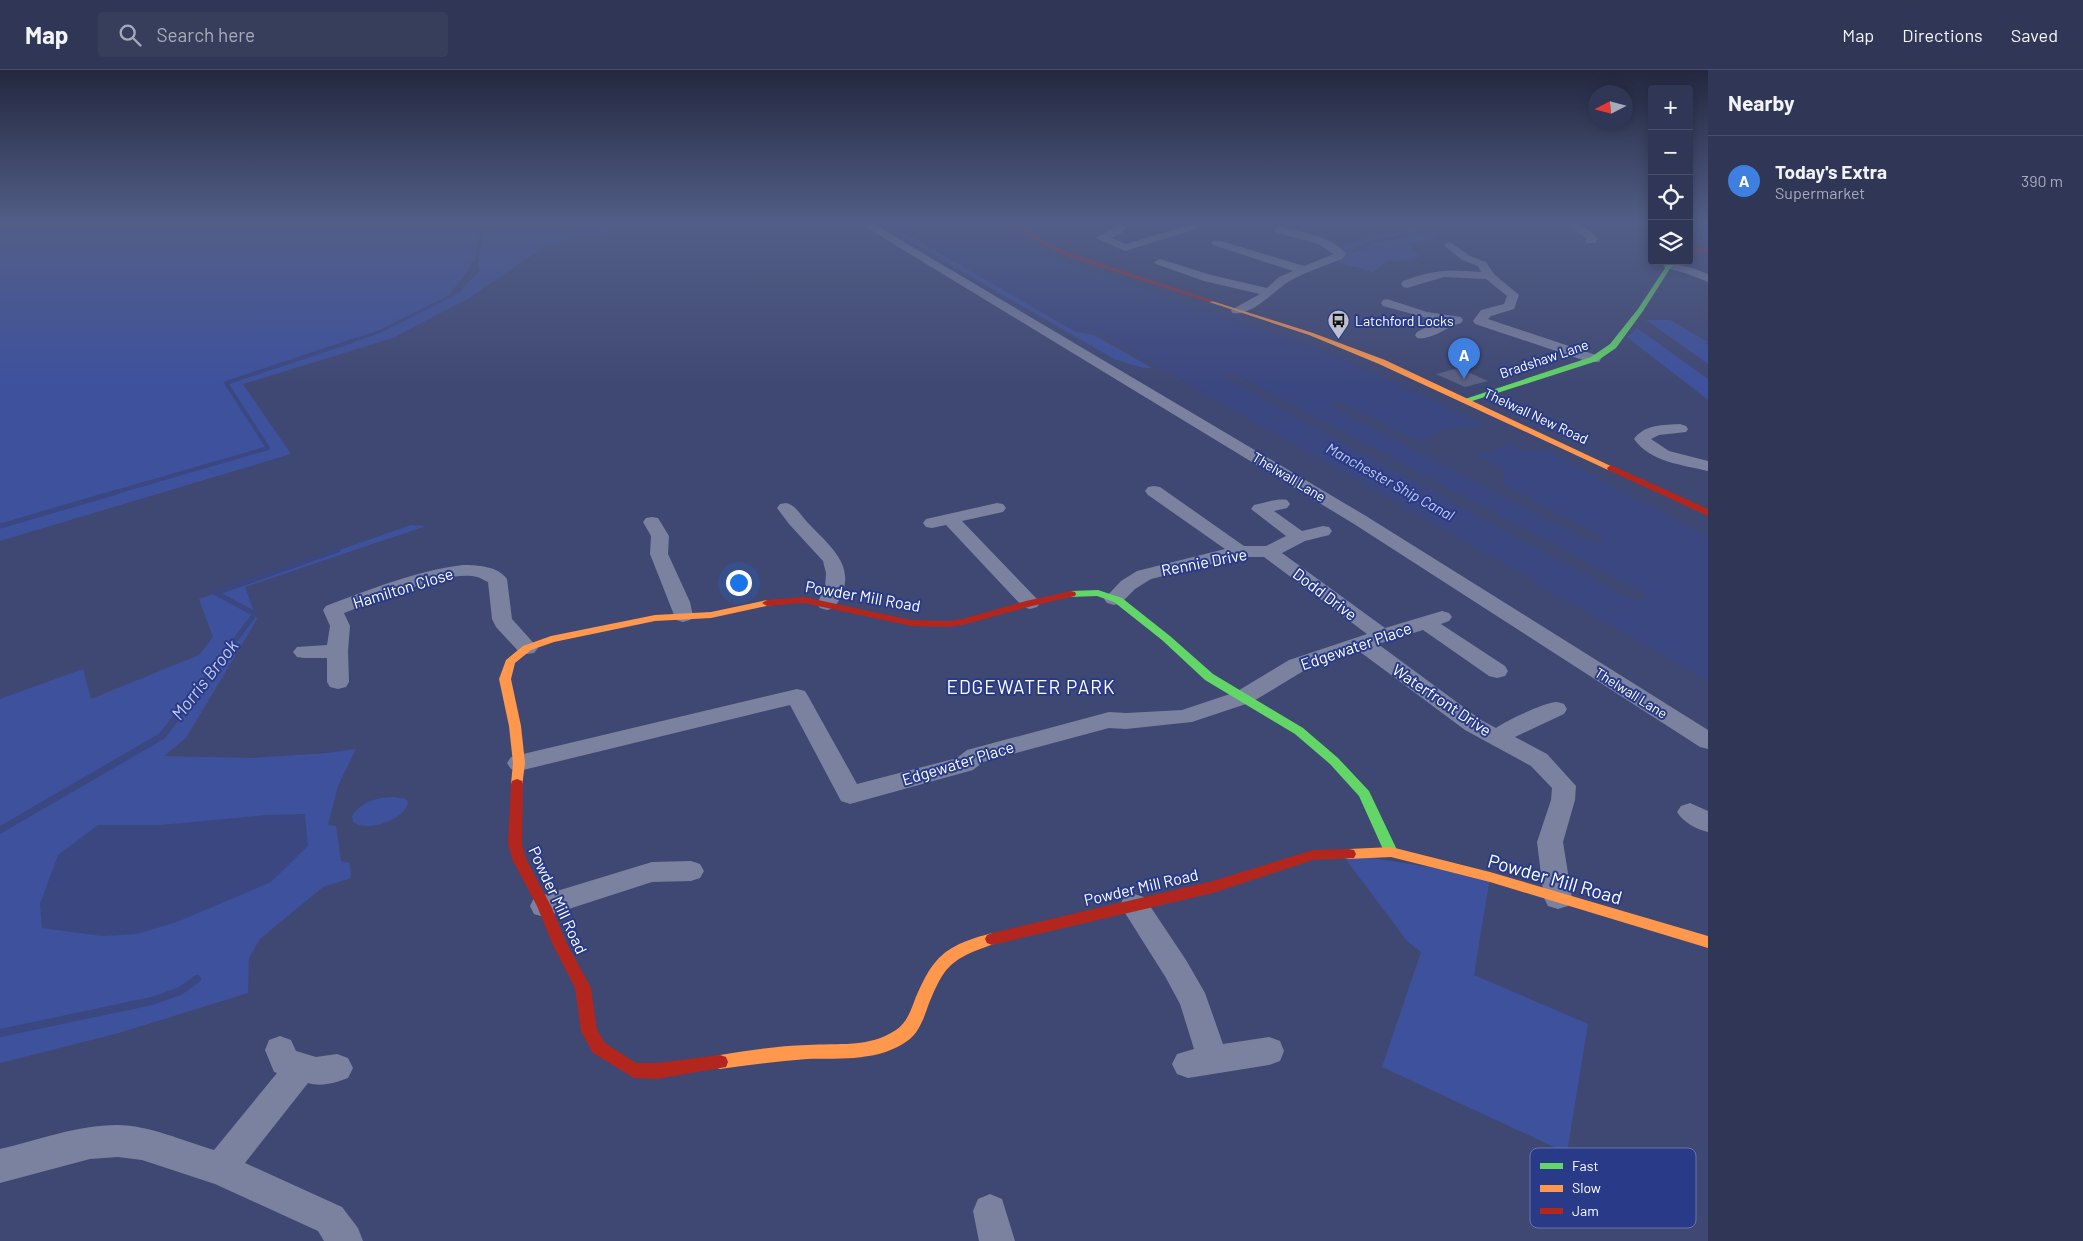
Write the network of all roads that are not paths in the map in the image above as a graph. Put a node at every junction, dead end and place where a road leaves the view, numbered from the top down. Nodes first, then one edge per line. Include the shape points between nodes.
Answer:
1 (955, 278) edge
2 (1138, 278) edge
3 (1207, 278) edge
4 (1288, 278) edge
5 (1424, 278) edge
6 (1490, 278) edge
7 (1664, 278) edge
8 (1407, 284) dead end
9 (1269, 292) junction
10 (1387, 303) dead end
11 (1237, 310) junction
12 (1451, 320) junction
13 (1480, 321) junction
14 (1422, 335) dead end
15 (1594, 359) junction
16 (1466, 400) junction
17 (1680, 428) dead end
18 (1708, 466) edge
19 (1154, 491) dead end
20 (1281, 504) dead end
21 (786, 508) dead end
22 (997, 508) dead end
23 (1706, 510) edge
24 (652, 522) dead end
25 (1323, 531) dead end
26 (1299, 537) junction
27 (1240, 551) junction
28 (1269, 552) junction
29 (1114, 599) junction
30 (1030, 603) junction
31 (827, 604) junction
32 (683, 616) junction
33 (1371, 639) junction
34 (527, 648) junction
35 (337, 651) junction
36 (304, 652) dead end
37 (1497, 671) dead end
38 (338, 682) dead end
39 (1244, 697) junction
40 (1556, 709) dead end
41 (1498, 738) junction
42 (1708, 741) edge
43 (519, 763) junction
44 (1391, 852) junction
45 (691, 871) dead end
46 (1558, 898) junction
47 (1134, 905) junction
48 (544, 906) junction
49 (1708, 942) edge
50 (1269, 1051) dead end
51 (336, 1068) dead end
52 (0, 1166) edge
53 (220, 1169) junction
54 (345, 1241) edge

1 - 42 street, Thelwall Lane via 1360,520
2 - 11 street, Thelwall New Road
3 - 9 street
4 - 9 street
5 - 8 street
6 - 13 street via 1513,295 1510,306 1486,313
7 - 15 street, Bradshaw Lane via 1613,346
9 - 11 street
10 - 12 street
11 - 16 street, Thelwall New Road via 1347,347
12 - 13 street
12 - 14 street
13 - 15 street
15 - 16 street, Bradshaw Lane
16 - 23 street, Thelwall New Road
17 - 18 street via 1644,434 1642,439 1658,451
19 - 27 street
20 - 26 street via 1260,510
21 - 31 street via 792,519 830,555 838,573
22 - 30 street via 941,521
24 - 32 street via 660,536 659,554
25 - 26 street, Rennie Drive
26 - 28 street, Rennie Drive
27 - 28 street, Rennie Drive
27 - 29 street, Rennie Drive via 1144,575
28 - 33 street, Dodd Drive
29 - 30 street, Powder Mill Road via 1098,593 1074,594
29 - 39 street, Powder Mill Road via 1166,638 1209,677
30 - 31 street, Powder Mill Road via 963,622 929,624 894,620
31 - 32 street, Powder Mill Road via 782,600 711,615
32 - 34 street, Powder Mill Road via 655,618 551,639
33 - 37 street, Edgewater Place via 1434,619
33 - 39 street, Edgewater Place via 1296,665
33 - 41 street, Waterfront Drive via 1473,725
34 - 35 street, Hamilton Close via 502,619 496,579 481,571 458,571 435,575 334,610 340,626
34 - 43 street, Powder Mill Road via 510,662 504,679 515,726
35 - 36 street
35 - 38 street, Hamilton Close
39 - 43 street, Edgewater Place via 1184,718 1109,720 975,756 965,764 850,795 797,696
39 - 44 street, Powder Mill Road via 1299,731 1334,761 1364,794
40 - 41 street, Waterfront Drive via 1511,728
41 - 46 street, Waterfront Drive via 1539,760 1564,786 1550,842
43 - 48 street, Powder Mill Road via 515,844 519,859
44 - 46 street, Powder Mill Road
44 - 47 street, Powder Mill Road via 1313,855 1213,887
45 - 48 street via 652,872
46 - 49 street, Powder Mill Road
47 - 48 street, Powder Mill Road via 968,945 946,957 934,974 915,1021 903,1034 886,1043 842,1053 765,1055 657,1071 634,1070 599,1048 589,1031 583,988
47 - 50 street via 1176,968 1194,1002 1202,1031 1201,1062
51 - 53 street via 316,1071 290,1059
52 - 53 street via 90,1143 118,1141 142,1144
53 - 54 street via 330,1219

